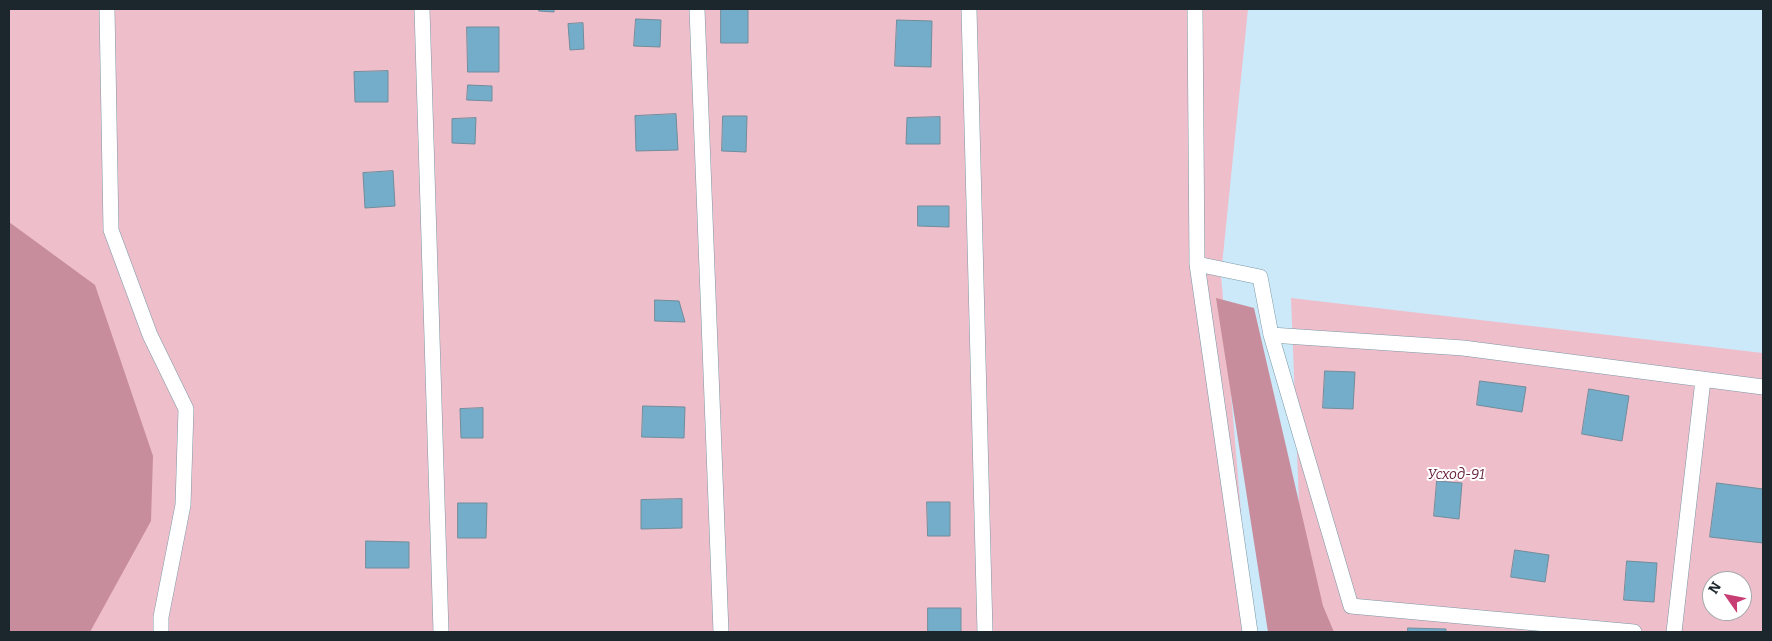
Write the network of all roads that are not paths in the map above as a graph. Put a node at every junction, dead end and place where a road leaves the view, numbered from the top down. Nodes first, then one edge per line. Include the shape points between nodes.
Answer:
1 (107, 9) edge
2 (422, 9) edge
3 (697, 9) edge
4 (969, 9) edge
5 (1195, 9) edge
6 (1197, 264) junction
7 (1271, 335) junction
8 (1702, 380) junction
9 (1763, 387) edge
10 (161, 632) edge
11 (441, 632) edge
12 (721, 632) edge
13 (985, 632) edge
14 (1250, 632) edge
15 (1634, 632) edge
16 (1674, 632) edge

1 - 10 lane via 111,230 150,336 186,409 183,505 161,617
2 - 11 lane
3 - 12 lane
4 - 13 lane
5 - 6 lane
6 - 7 lane via 1260,277
6 - 14 lane
7 - 8 lane via 1463,348
7 - 15 lane via 1351,606
8 - 9 lane
8 - 16 lane

